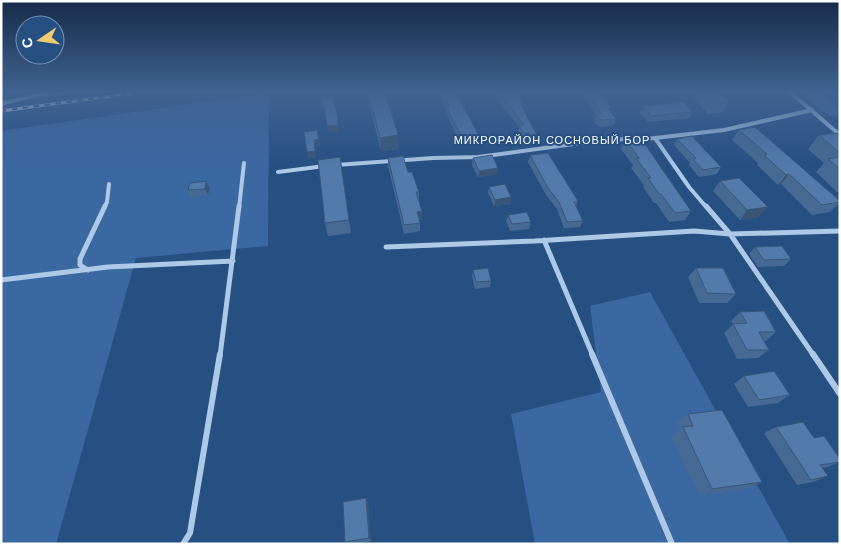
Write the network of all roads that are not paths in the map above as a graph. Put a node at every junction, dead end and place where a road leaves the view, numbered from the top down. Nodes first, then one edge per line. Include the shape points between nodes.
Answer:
1 (779, 117) edge
2 (820, 117) edge
3 (840, 135) edge
4 (655, 138) junction
5 (244, 163) dead end
6 (278, 172) dead end
7 (109, 184) dead end
8 (840, 231) edge
9 (730, 234) junction
10 (544, 240) junction
11 (386, 247) dead end
12 (234, 261) junction
13 (89, 270) junction
14 (1, 280) edge
15 (840, 394) edge
16 (183, 544) edge
17 (672, 544) edge

1 - 4 street via 724,130
2 - 3 street
4 - 6 street via 603,140 478,157 370,162
4 - 9 street via 689,187
5 - 12 street
7 - 13 street via 107,202 80,258 80,265
8 - 9 street
9 - 10 street via 694,230
9 - 15 street
10 - 11 street
10 - 17 street
12 - 13 street
12 - 16 street via 208,440 190,532
13 - 14 street

